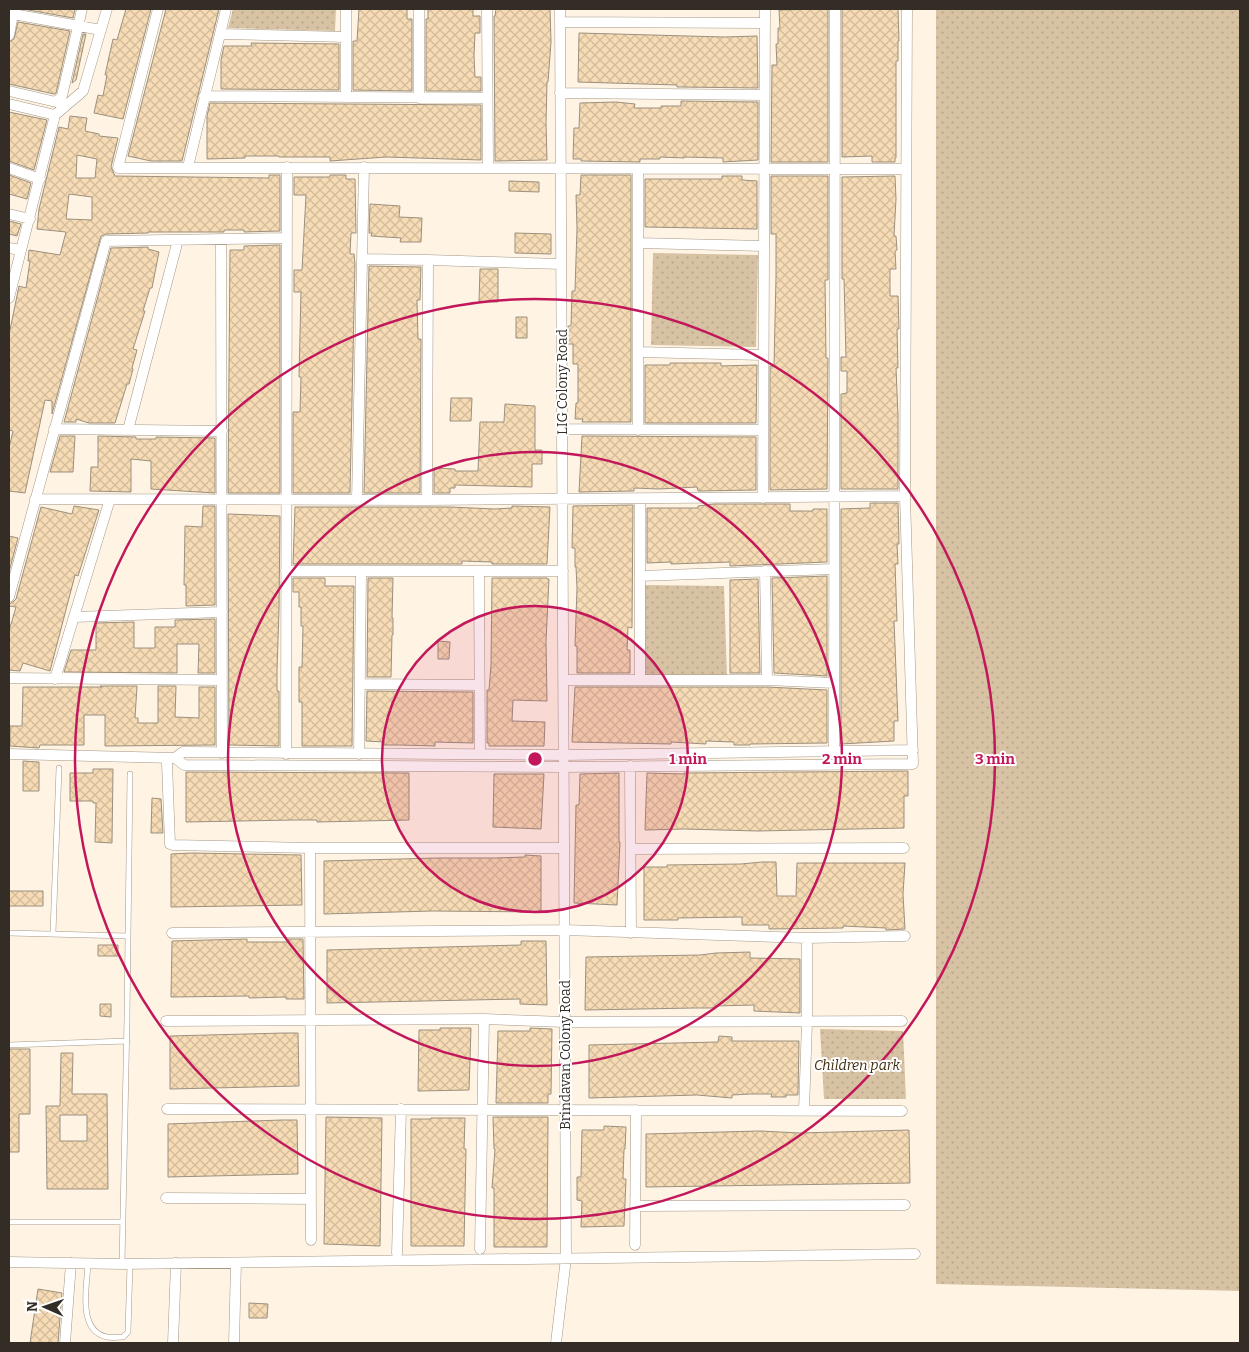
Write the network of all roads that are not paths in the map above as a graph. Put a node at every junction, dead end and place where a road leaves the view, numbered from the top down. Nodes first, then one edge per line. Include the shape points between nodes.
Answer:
1 (82, 9) edge
2 (107, 9) edge
3 (158, 9) edge
4 (226, 9) edge
5 (346, 9) edge
6 (419, 9) edge
7 (487, 9) edge
8 (560, 9) edge
9 (765, 9) edge
10 (835, 9) edge
11 (907, 9) edge
12 (12, 12) edge
13 (560, 22) junction
14 (765, 24) junction
15 (78, 26) junction
16 (101, 30) junction
17 (220, 34) junction
18 (9, 35) edge
19 (346, 37) junction
20 (9, 91) edge
21 (560, 93) junction
22 (764, 95) junction
23 (204, 96) junction
24 (346, 97) junction
25 (419, 98) junction
26 (488, 98) junction
27 (9, 104) edge
28 (55, 115) junction
29 (287, 167) junction
30 (364, 167) junction
31 (488, 167) junction
32 (561, 167) junction
33 (9, 168) edge
34 (188, 168) junction
35 (638, 169) junction
36 (764, 169) junction
37 (835, 169) junction
38 (905, 169) junction
39 (40, 179) junction
40 (9, 214) edge
41 (30, 219) junction
42 (287, 238) junction
43 (221, 239) junction
44 (178, 240) junction
45 (638, 244) junction
46 (764, 246) junction
47 (9, 248) edge
48 (21, 250) junction
49 (362, 259) junction
50 (428, 260) junction
51 (561, 264) junction
52 (9, 295) edge
53 (638, 352) junction
54 (763, 355) junction
55 (54, 429) junction
56 (562, 429) junction
57 (128, 430) junction
58 (638, 430) junction
59 (763, 430) junction
60 (222, 431) junction
61 (905, 496) junction
62 (835, 497) junction
63 (763, 498) junction
64 (35, 499) junction
65 (110, 499) junction
66 (222, 499) junction
67 (562, 499) junction
68 (640, 499) junction
69 (286, 500) junction
70 (357, 500) junction
71 (427, 500) junction
72 (834, 568) junction
73 (286, 571) junction
74 (562, 571) junction
75 (765, 571) junction
76 (479, 572) junction
77 (361, 573) junction
78 (640, 576) junction
79 (9, 597) edge
80 (222, 612) junction
81 (74, 617) junction
82 (9, 678) edge
83 (56, 679) junction
84 (640, 679) junction
85 (222, 680) junction
86 (563, 680) junction
87 (767, 680) junction
88 (834, 683) junction
89 (360, 684) junction
90 (479, 685) junction
91 (834, 750) junction
92 (913, 750) junction
93 (9, 754) edge
94 (222, 754) junction
95 (286, 754) junction
96 (359, 754) junction
97 (480, 754) junction
98 (563, 755) junction
99 (172, 758) junction
100 (630, 766) junction
101 (564, 767) junction
102 (59, 768) dead end
103 (130, 774) dead end
104 (310, 848) junction
105 (564, 848) junction
106 (904, 848) dead end
107 (631, 849) junction
108 (564, 930) junction
109 (172, 932) dead end
110 (310, 932) junction
111 (9, 933) edge
112 (53, 933) junction
113 (631, 933) junction
114 (128, 936) junction
115 (905, 936) dead end
116 (807, 938) junction
117 (484, 1019) junction
118 (311, 1020) junction
119 (166, 1021) dead end
120 (902, 1021) dead end
121 (566, 1022) junction
122 (807, 1022) junction
123 (127, 1041) junction
124 (9, 1045) edge
125 (167, 1109) dead end
126 (311, 1109) junction
127 (401, 1109) junction
128 (483, 1109) junction
129 (565, 1110) junction
130 (636, 1110) junction
131 (804, 1110) junction
132 (902, 1111) dead end
133 (166, 1198) dead end
134 (311, 1199) junction
135 (905, 1205) dead end
136 (635, 1206) junction
137 (9, 1222) edge
138 (123, 1222) junction
139 (311, 1240) dead end
140 (635, 1245) dead end
141 (480, 1249) dead end
142 (398, 1253) dead end
143 (915, 1254) dead end
144 (566, 1258) junction
145 (9, 1262) edge
146 (236, 1263) junction
147 (71, 1264) junction
148 (88, 1264) junction
149 (126, 1264) junction
150 (176, 1264) junction
151 (65, 1343) edge
152 (173, 1343) edge
153 (234, 1343) edge
154 (556, 1343) edge

1 - 15 street
2 - 16 street
3 - 34 street via 118,168
4 - 17 street
5 - 19 street
6 - 25 street
7 - 26 street
8 - 13 street, LIG Colony Road
9 - 14 street
10 - 37 street
11 - 38 street
12 - 15 street
12 - 18 street
13 - 14 street
13 - 21 street, LIG Colony Road
14 - 22 street
15 - 16 street
15 - 20 street via 60,100 56,102
16 - 28 street via 83,91
17 - 19 street
17 - 23 street
19 - 24 street
21 - 22 street
21 - 32 street, LIG Colony Road
22 - 36 street
23 - 24 street
23 - 34 street
24 - 25 street
25 - 26 street
26 - 31 street
27 - 28 street
28 - 39 street
29 - 30 street
29 - 34 street
29 - 42 street
30 - 31 street
30 - 49 street
31 - 32 street
32 - 35 street
32 - 51 street, LIG Colony Road
33 - 39 street
35 - 36 street
35 - 45 street
36 - 37 street
36 - 46 street
37 - 38 street
37 - 62 street
38 - 61 street
39 - 41 street
40 - 41 street
41 - 48 street
42 - 43 street
42 - 69 street
43 - 44 street
43 - 60 street
44 - 55 street via 106,241
44 - 57 street
45 - 46 street
45 - 53 street
46 - 54 street
47 - 48 street
48 - 52 street
49 - 50 street
49 - 70 street
50 - 51 street
50 - 71 street
51 - 56 street, LIG Colony Road
53 - 54 street
53 - 58 street
54 - 59 street
55 - 57 street
55 - 64 street
56 - 58 street
56 - 67 street, LIG Colony Road
57 - 60 street
58 - 59 street
59 - 63 street
60 - 66 street
61 - 62 street
61 - 92 street
62 - 63 street
62 - 72 street
63 - 68 street
64 - 65 street
64 - 79 street
65 - 66 street
65 - 81 street
66 - 69 street
66 - 80 street
67 - 68 street
67 - 71 street
67 - 74 street, LIG Colony Road
68 - 78 street
69 - 70 street
69 - 73 street
70 - 71 street
72 - 75 street
72 - 88 street
73 - 77 street
73 - 95 street
74 - 76 street
74 - 86 street, LIG Colony Road
75 - 78 street
75 - 87 street
76 - 77 street
76 - 90 street
77 - 89 street
78 - 84 street
80 - 81 street
80 - 85 street
81 - 83 street
82 - 83 street
83 - 85 street
84 - 86 street
84 - 87 street
85 - 94 street
86 - 98 street, LIG Colony Road
87 - 88 street
88 - 91 street
89 - 90 street
89 - 96 street
90 - 97 street
91 - 92 street
91 - 98 street
92 - 100 street via 913,764
93 - 99 street
94 - 95 street
94 - 99 street via 183,752
95 - 96 street
96 - 97 street
97 - 98 street
98 - 101 street, LIG Colony Road
99 - 101 street via 184,765
99 - 104 street via 167,763 170,844
100 - 101 street
100 - 107 street
101 - 105 street, Brindavan Colony Road
102 - 112 lane
103 - 114 lane
104 - 105 street
104 - 110 street
105 - 108 street, Brindavan Colony Road
106 - 107 street
107 - 113 street
108 - 110 street
108 - 113 street
108 - 121 street, Brindavan Colony Road
109 - 110 street
110 - 118 street
111 - 112 lane
112 - 114 lane
113 - 116 street
114 - 123 lane
115 - 116 street
116 - 122 street
117 - 118 street
117 - 121 street
117 - 128 street
118 - 119 street
118 - 126 street
120 - 122 street
121 - 122 street
121 - 129 street, Brindavan Colony Road
122 - 131 street
123 - 124 lane
123 - 138 lane
125 - 126 street
126 - 127 street
126 - 134 street
127 - 128 street
127 - 142 street
128 - 129 street
128 - 141 street
129 - 130 street
129 - 144 street, Brindavan Colony Road
130 - 131 street
130 - 136 street
131 - 132 street
133 - 134 street
134 - 139 street
135 - 136 street
136 - 140 street
137 - 138 lane
138 - 149 lane
143 - 144 street
144 - 146 street
144 - 154 street, Brindavan Colony Road
145 - 147 street
146 - 150 street
146 - 153 street
147 - 148 street
147 - 151 street
148 - 149 street
148 - 149 lane via 85,1312 89,1321 94,1331 107,1337 123,1338 128,1332
149 - 150 street
150 - 152 street

